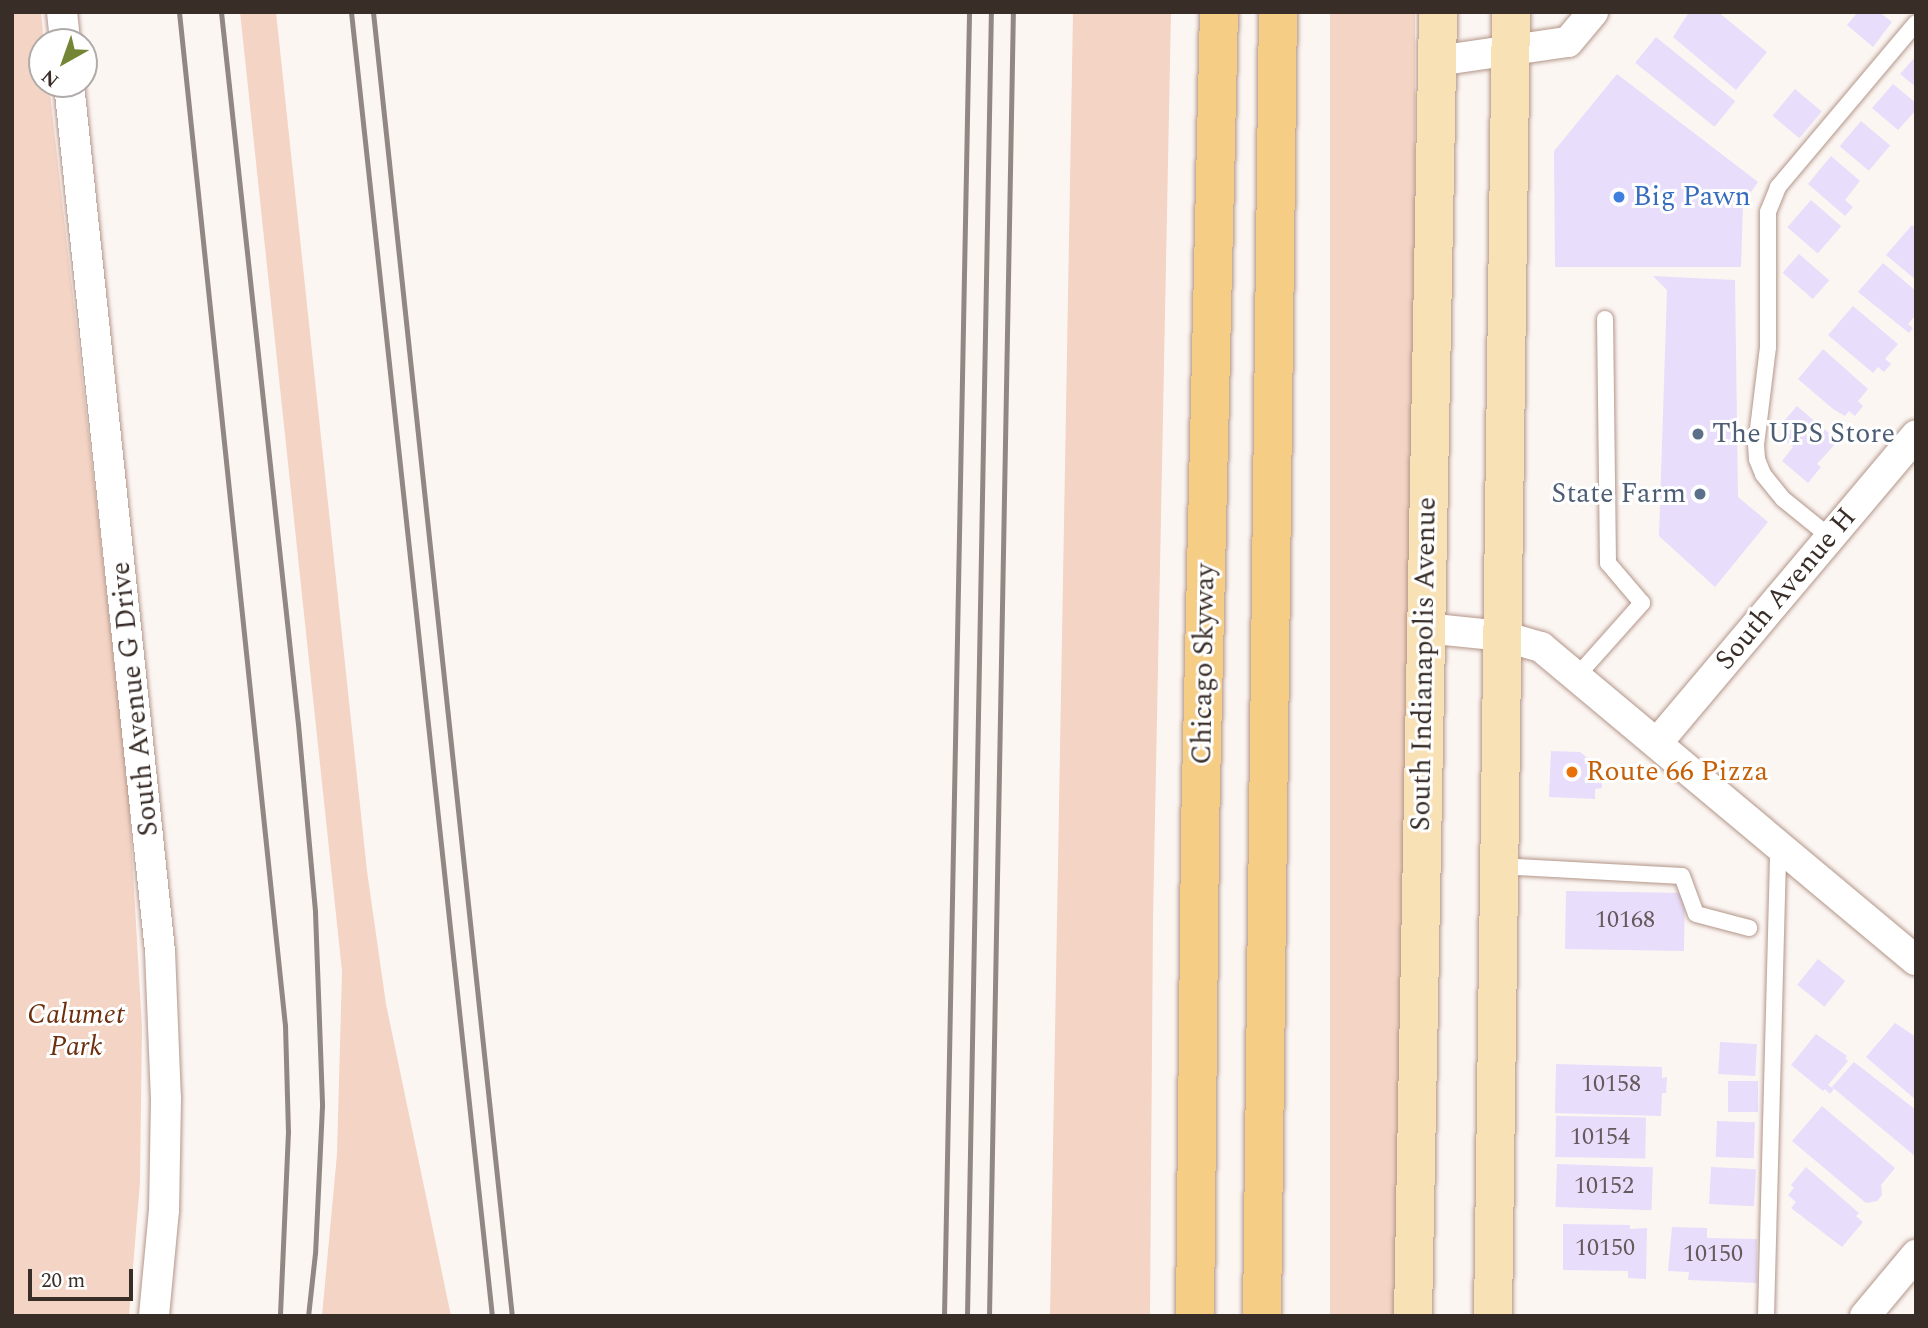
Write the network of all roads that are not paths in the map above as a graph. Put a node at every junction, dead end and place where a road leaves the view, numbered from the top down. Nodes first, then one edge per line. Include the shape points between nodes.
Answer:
1 (1219, 12) edge
2 (1278, 12) edge
3 (1438, 12) edge
4 (1511, 12) edge
5 (1593, 12) edge
6 (1916, 23) edge
7 (1510, 50) junction
8 (1437, 61) junction
9 (70, 98) edge
10 (1605, 319) dead end
11 (1916, 435) edge
12 (1829, 537) junction
13 (1424, 628) junction
14 (1502, 636) junction
15 (1577, 676) junction
16 (1657, 743) junction
17 (1778, 844) junction
18 (1499, 866) junction
19 (1749, 928) dead end
20 (1916, 960) edge
21 (1916, 1255) edge
22 (154, 1316) edge
23 (1195, 1316) edge
24 (1262, 1316) edge
25 (1413, 1316) edge
26 (1493, 1316) edge
27 (1766, 1316) edge
28 (1865, 1316) edge

1 - 23 highway, Chicago Skyway via 1200,815
2 - 24 highway
3 - 8 main road, South Indianapolis Avenue
4 - 7 main road
5 - 7 street via 1568,42
6 - 12 lane via 1778,187 1768,212 1768,347 1757,459 1783,499
7 - 8 street
7 - 14 main road
8 - 13 main road, South Indianapolis Avenue
9 - 22 street, South Avenue G Drive via 160,951 166,1098 164,1210
10 - 15 lane via 1608,564 1642,603
11 - 12 street, South Avenue H
12 - 16 street, South Avenue H
13 - 14 street
13 - 25 main road, South Indianapolis Avenue
14 - 15 street via 1541,647
14 - 18 main road
15 - 16 street
16 - 17 street
17 - 20 street
17 - 27 lane
18 - 19 lane via 1682,876 1696,914
18 - 26 main road
21 - 28 street

